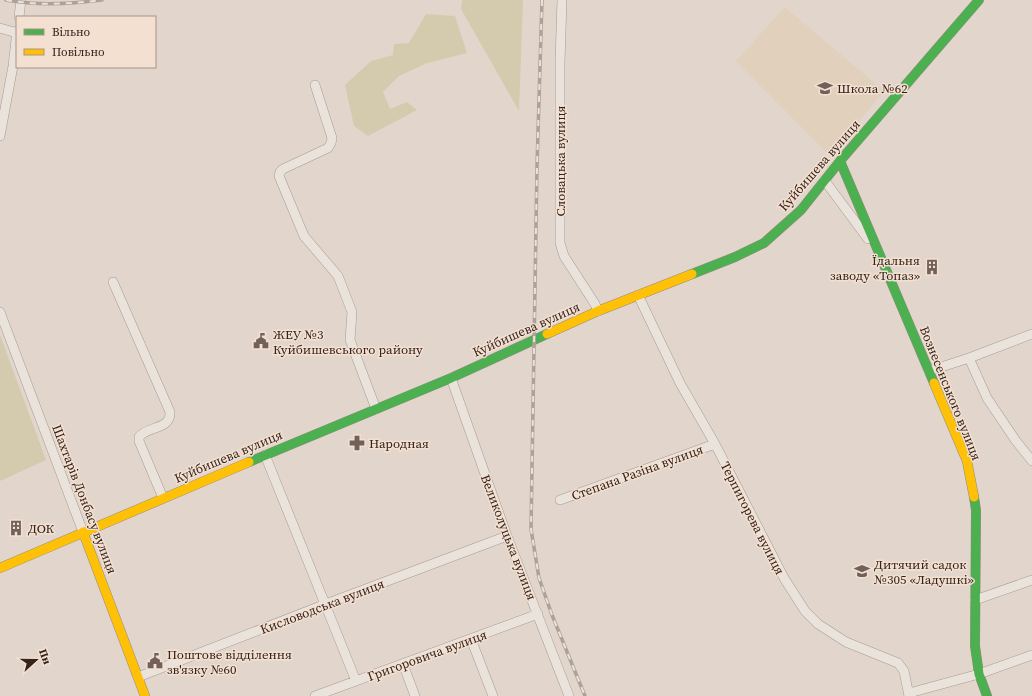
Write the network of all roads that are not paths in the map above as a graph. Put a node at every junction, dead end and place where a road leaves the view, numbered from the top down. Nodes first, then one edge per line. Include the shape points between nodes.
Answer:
1 (21, 0) edge
2 (562, 0) edge
3 (979, 0) edge
4 (19, 16) edge
5 (0, 28) edge
6 (16, 32) edge
7 (16, 40) edge
8 (315, 85) dead end
9 (0, 136) edge
10 (840, 161) junction
11 (825, 181) junction
12 (876, 249) junction
13 (113, 282) dead end
14 (638, 295) junction
15 (598, 311) junction
16 (0, 312) edge
17 (1032, 334) edge
18 (969, 358) junction
19 (929, 371) junction
20 (451, 378) junction
21 (376, 409) junction
22 (715, 444) junction
23 (265, 455) junction
24 (1032, 460) edge
25 (163, 498) junction
26 (560, 500) dead end
27 (83, 532) junction
28 (508, 536) junction
29 (0, 568) edge
30 (1032, 580) edge
31 (975, 600) junction
32 (326, 604) junction
33 (538, 614) junction
34 (471, 639) junction
35 (1032, 655) edge
36 (403, 664) junction
37 (979, 674) junction
38 (138, 677) junction
39 (356, 681) junction
40 (909, 694) edge
41 (145, 696) edge
42 (315, 696) edge
43 (415, 696) edge
44 (493, 696) edge
45 (569, 696) edge
46 (987, 696) edge

1 - 4 street
2 - 15 street, Словацька вулиця via 560,243 564,256
3 - 10 main road, Куйбишева вулиця
5 - 6 street
7 - 9 street
8 - 21 street via 332,138 331,143 328,148 283,169 279,176 304,236 338,276 352,312 350,340
10 - 11 main road, Куйбишева вулиця
10 - 12 main road, Вознесенського вулиця
11 - 12 street, Вознесенського вулиця
11 - 14 main road, Куйбишева вулиця via 801,210 764,242 734,257
12 - 19 main road, Вознесенського вулиця
13 - 25 street via 170,412 166,423 139,437
14 - 15 main road, Куйбишева вулиця
14 - 22 street, Терпигорева вулиця via 680,383
15 - 20 main road, Куйбишева вулиця
16 - 27 street, Шахтарів Донбасу вулиця
17 - 18 street
18 - 19 street
18 - 24 street via 987,398
19 - 31 main road, Вознесенського вулиця via 967,461 976,510
20 - 21 main road, Куйбишева вулиця
20 - 28 street, Великолуцька вулиця
21 - 23 main road, Куйбишева вулиця
22 - 26 street, Степана Разіна вулиця
22 - 40 street, Терпигорева вулиця via 784,578 805,611 818,624 846,642 898,663 904,671
23 - 25 main road, Куйбишева вулиця
23 - 32 street
25 - 27 main road, Куйбишева вулиця
27 - 29 main road, Куйбишева вулиця
27 - 38 main road, Шахтарів Донбасу вулиця
28 - 32 street, Кисловодська вулиця
28 - 33 street, Великолуцька вулиця
30 - 31 street
31 - 37 main road, Вознесенського вулиця via 975,646
32 - 38 street, Кисловодська вулиця
32 - 39 street
33 - 34 street, Григоровича вулиця
33 - 45 street, Великолуцька вулиця
34 - 36 street, Григоровича вулиця
34 - 44 street
35 - 37 street
36 - 39 street, Григоровича вулиця
36 - 43 street
37 - 40 street
37 - 46 main road, Вознесенського вулиця
38 - 41 main road, Шахтарів Донбасу вулиця
39 - 42 street, Григоровича вулиця

